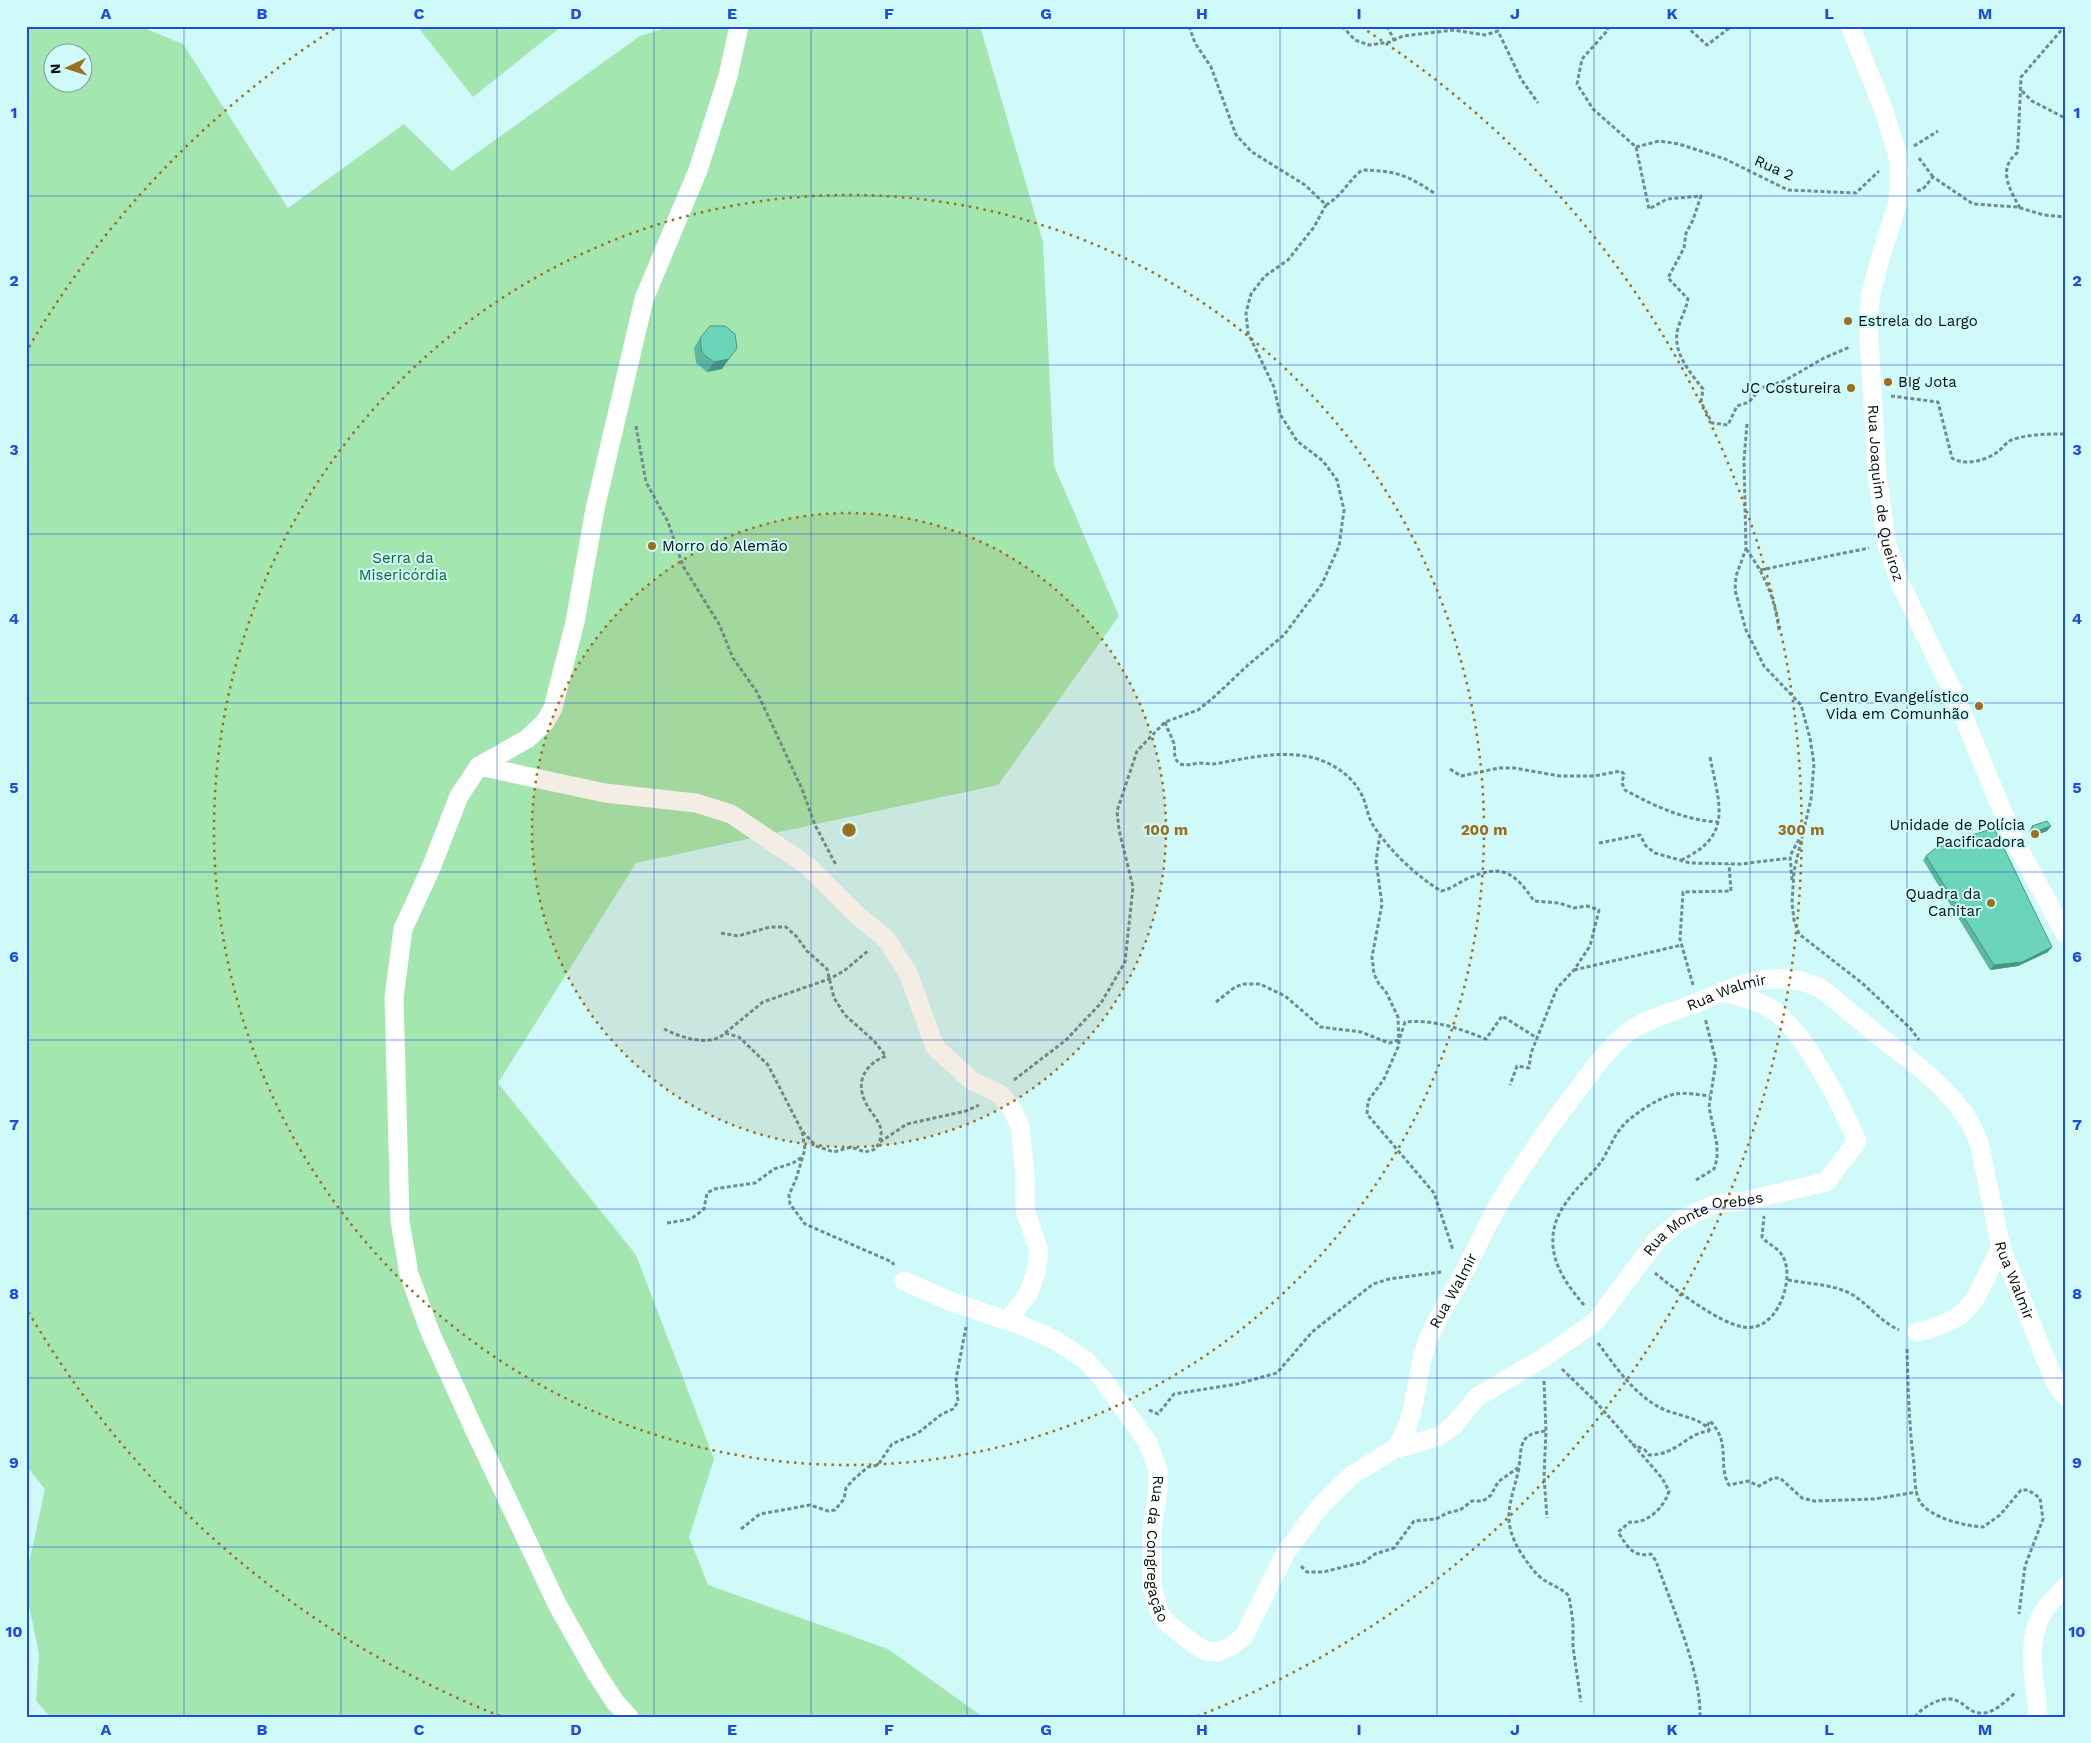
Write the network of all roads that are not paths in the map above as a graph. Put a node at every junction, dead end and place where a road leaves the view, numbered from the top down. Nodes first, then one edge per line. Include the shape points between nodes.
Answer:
1 (739, 26) edge
2 (1850, 26) edge
3 (479, 766) junction
4 (2065, 934) edge
5 (1723, 992) junction
6 (2001, 1247) junction
7 (904, 1281) road end
8 (1008, 1320) junction
9 (1913, 1333) road end
10 (2065, 1396) edge
11 (1394, 1449) junction
12 (2065, 1587) edge
13 (629, 1717) edge
14 (2038, 1717) edge

1 - 3 street via 728,76 701,161 644,299 596,509 575,622 553,708 545,722 527,739
2 - 4 street, Rua Joaquim de Queiroz via 1883,108 1898,161 1899,194 1871,294 1869,339 1878,475 1887,544 1900,584 1955,696 2015,842
3 - 8 street via 605,793 696,803 731,814 808,866 887,940 908,972 935,1047 972,1081 1000,1094 1020,1127 1025,1210 1039,1251 1028,1294
3 - 13 street via 460,796 402,930 394,997 400,1221 409,1274 430,1332 474,1429 558,1606 596,1673
5 - 6 street, Rua Walmir via 1765,978 1810,982 1951,1096 1967,1116 1976,1136
5 - 11 street, Rua Walmir via 1631,1030 1595,1066 1546,1131 1461,1268 1428,1340 1412,1415
5 - 11 street, Rua Monte Orebes via 1762,1004 1781,1016 1806,1048 1857,1141 1826,1182 1745,1201 1717,1203 1702,1208 1666,1230 1591,1324 1546,1357 1477,1397 1454,1426 1438,1437
6 - 9 street via 1968,1309 1952,1322
6 - 10 street, Rua Walmir via 2056,1384
7 - 8 street, Rua da Congregação
8 - 11 street, Rua da Congregação via 1055,1340 1084,1360 1102,1378 1148,1443 1158,1470 1152,1528 1152,1587 1160,1614 1167,1624 1206,1651 1217,1652 1244,1636 1286,1552 1321,1505 1351,1476
12 - 14 street via 2043,1613 2033,1644

